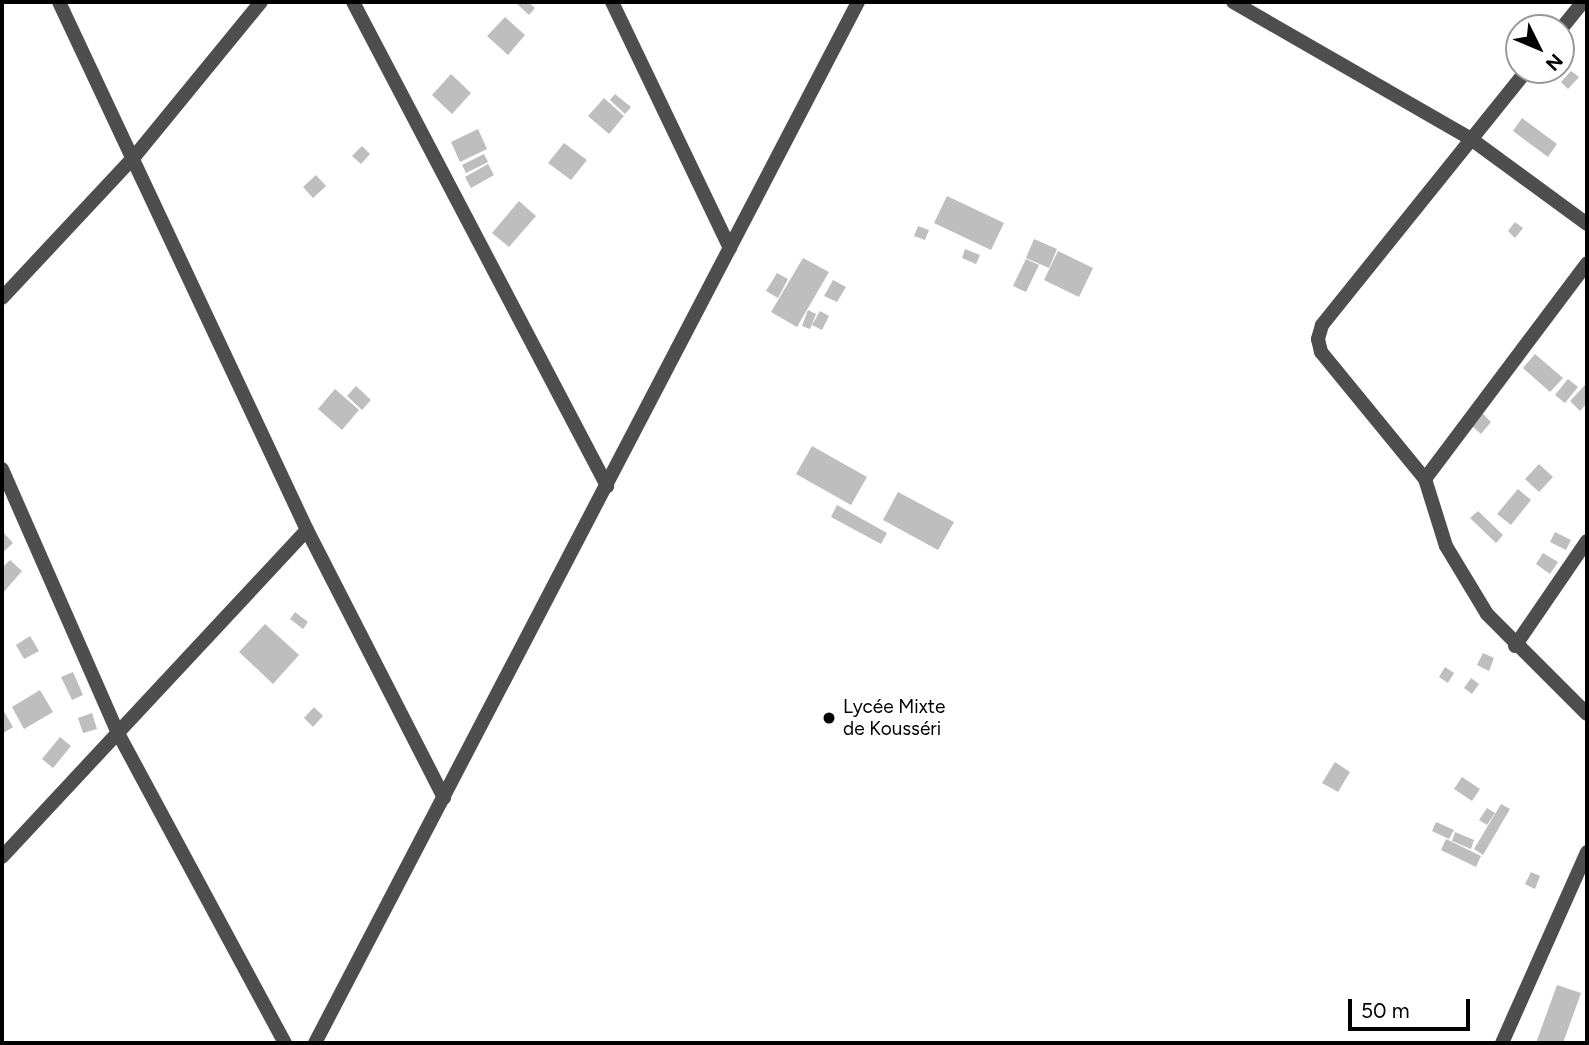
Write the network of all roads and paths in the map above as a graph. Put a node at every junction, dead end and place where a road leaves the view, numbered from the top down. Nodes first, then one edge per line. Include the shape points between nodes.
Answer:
1 (59, 2) edge
2 (261, 2) edge
3 (353, 2) edge
4 (612, 2) edge
5 (858, 2) edge
6 (1233, 2) edge
7 (1516, 84) edge
8 (1471, 139) junction
9 (134, 157) junction
10 (1587, 224) edge
11 (730, 248) junction
12 (1587, 263) edge
13 (2, 298) edge
14 (2, 470) edge
15 (1425, 478) junction
16 (607, 486) junction
17 (307, 530) junction
18 (1587, 541) edge
19 (1515, 646) junction
20 (1587, 714) edge
21 (119, 735) junction
22 (444, 798) junction
23 (1587, 852) edge
24 (2, 857) edge
25 (285, 1043) edge
26 (315, 1043) edge
27 (1502, 1043) edge

1 - 9 street
2 - 9 street
3 - 16 street
4 - 11 street
5 - 11 street
6 - 8 street
7 - 8 street
8 - 10 street
8 - 15 street via 1322,325 1318,339 1321,352
9 - 13 street
9 - 17 street
11 - 16 street
12 - 15 street
14 - 21 street
15 - 19 street via 1446,546 1487,614
16 - 22 street
17 - 21 street
17 - 22 street
18 - 19 street
19 - 20 street
21 - 24 street
21 - 25 street
22 - 26 street
23 - 27 street

